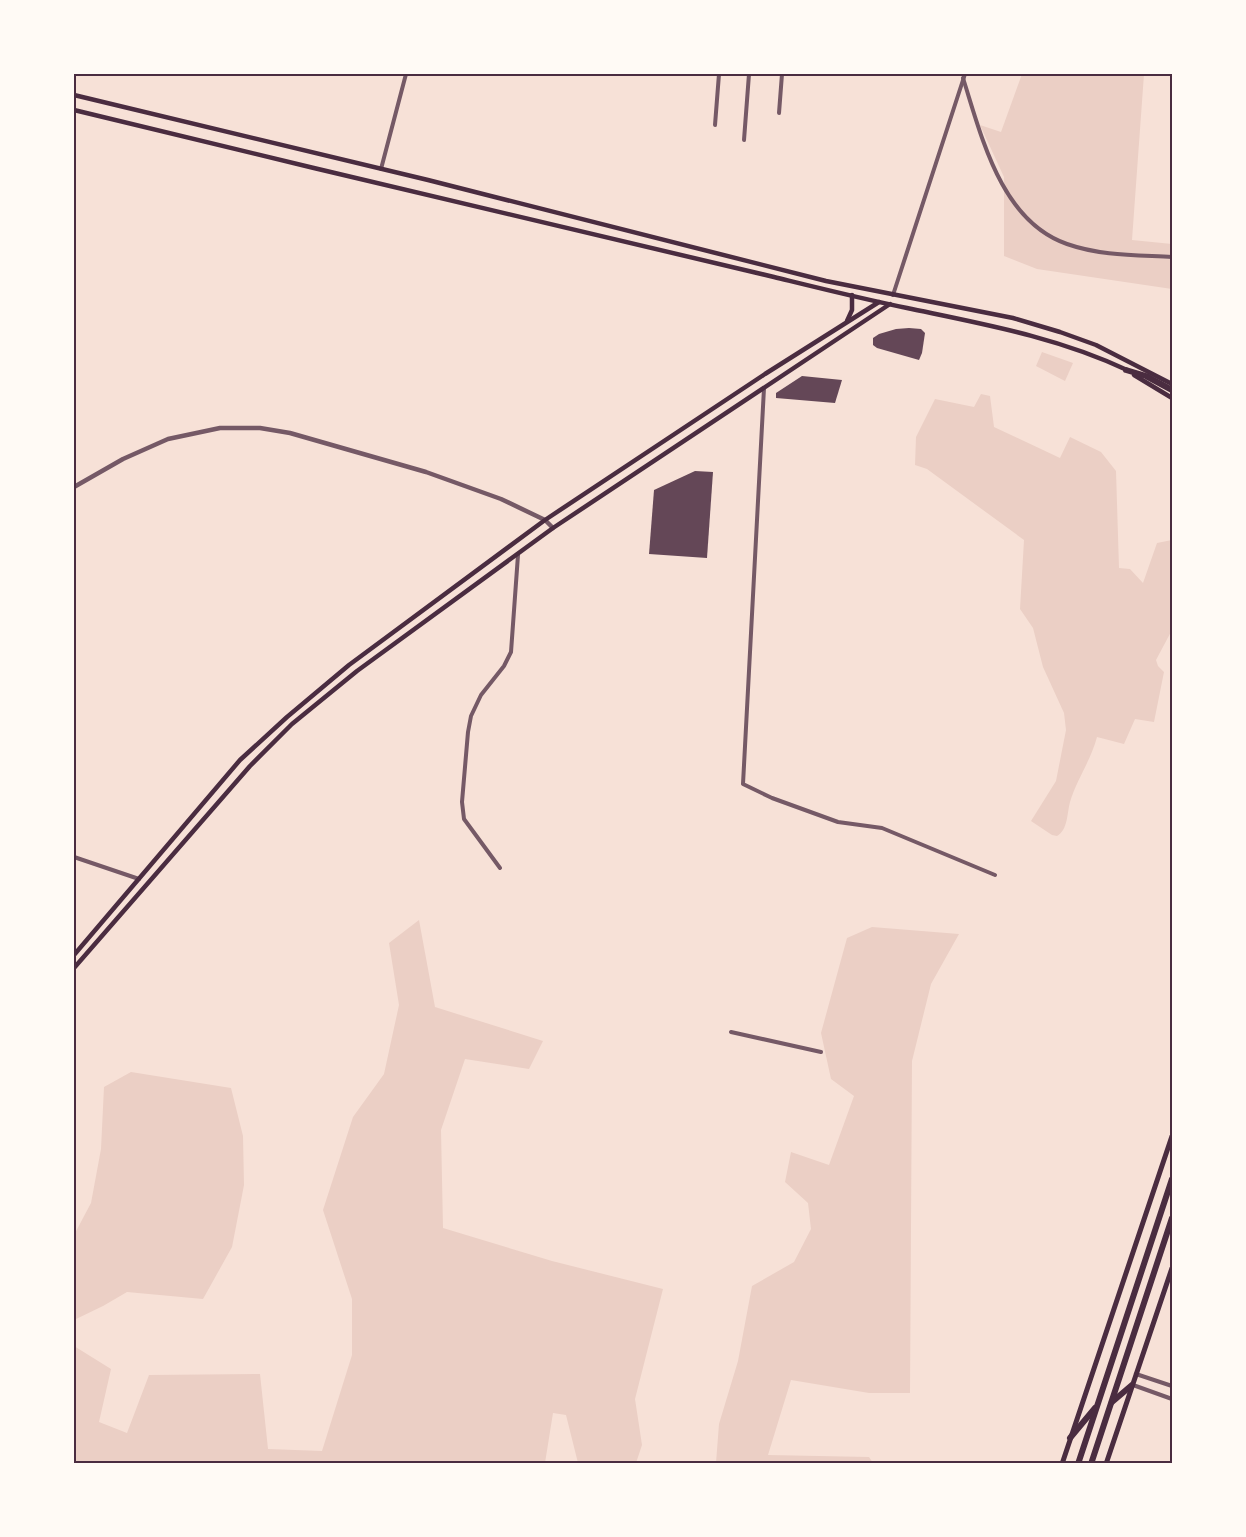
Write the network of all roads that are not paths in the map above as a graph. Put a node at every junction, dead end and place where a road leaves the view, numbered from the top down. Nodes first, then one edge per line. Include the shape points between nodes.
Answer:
1 (406, 74) edge
2 (719, 74) edge
3 (749, 74) edge
4 (782, 74) edge
5 (964, 76) edge
6 (74, 94) edge
7 (74, 110) edge
8 (779, 113) dead end
9 (715, 125) dead end
10 (744, 140) dead end
11 (381, 169) junction
12 (1173, 257) edge
13 (852, 295) junction
14 (893, 295) junction
15 (879, 302) junction
16 (890, 304) junction
17 (847, 321) junction
18 (1126, 370) junction
19 (1173, 384) edge
20 (764, 387) junction
21 (1173, 390) edge
22 (1173, 398) edge
23 (74, 487) edge
24 (546, 520) junction
25 (553, 528) junction
26 (518, 555) junction
27 (74, 857) edge
28 (500, 868) dead end
29 (995, 875) dead end
30 (139, 879) junction
31 (74, 955) edge
32 (74, 968) edge
33 (731, 1032) dead end
34 (821, 1052) dead end
35 (1173, 1136) edge
36 (1173, 1179) edge
37 (1173, 1218) edge
38 (1173, 1268) edge
39 (1136, 1374) junction
40 (1132, 1385) junction
41 (1173, 1386) edge
42 (1173, 1399) edge
43 (1112, 1403) junction
44 (1097, 1406) junction
45 (1070, 1438) junction
46 (1062, 1464) edge
47 (1078, 1464) edge
48 (1091, 1464) edge
49 (1106, 1464) edge

1 - 11 street
2 - 9 street
3 - 10 street
4 - 8 street
5 - 12 street via 981,136 1000,180 1013,201 1049,236 1106,253
5 - 14 street
6 - 11 main road
7 - 13 main road
11 - 14 main road
13 - 15 main road
13 - 17 main road
14 - 19 main road via 1013,318 1060,332 1112,352
15 - 16 main road
15 - 17 main road
16 - 18 main road via 1029,334 1081,350
16 - 20 main road
17 - 24 main road
18 - 21 highway
18 - 22 main road
20 - 25 main road
20 - 29 street via 743,784 838,822 882,828
23 - 24 street via 132,454 168,439 220,428 260,428 426,472
24 - 25 street
24 - 30 main road via 349,665 286,717 240,760
25 - 26 main road
26 - 28 street via 511,652 481,694 471,716 462,802 464,819
26 - 32 main road via 424,620 292,724 250,766
27 - 30 street
30 - 31 main road
33 - 34 street
35 - 45 main road
36 - 44 highway
37 - 43 highway
38 - 39 main road
39 - 40 main road
39 - 41 street
40 - 42 street
40 - 43 highway
40 - 49 main road
43 - 48 highway
44 - 45 highway
44 - 47 highway
45 - 46 main road

